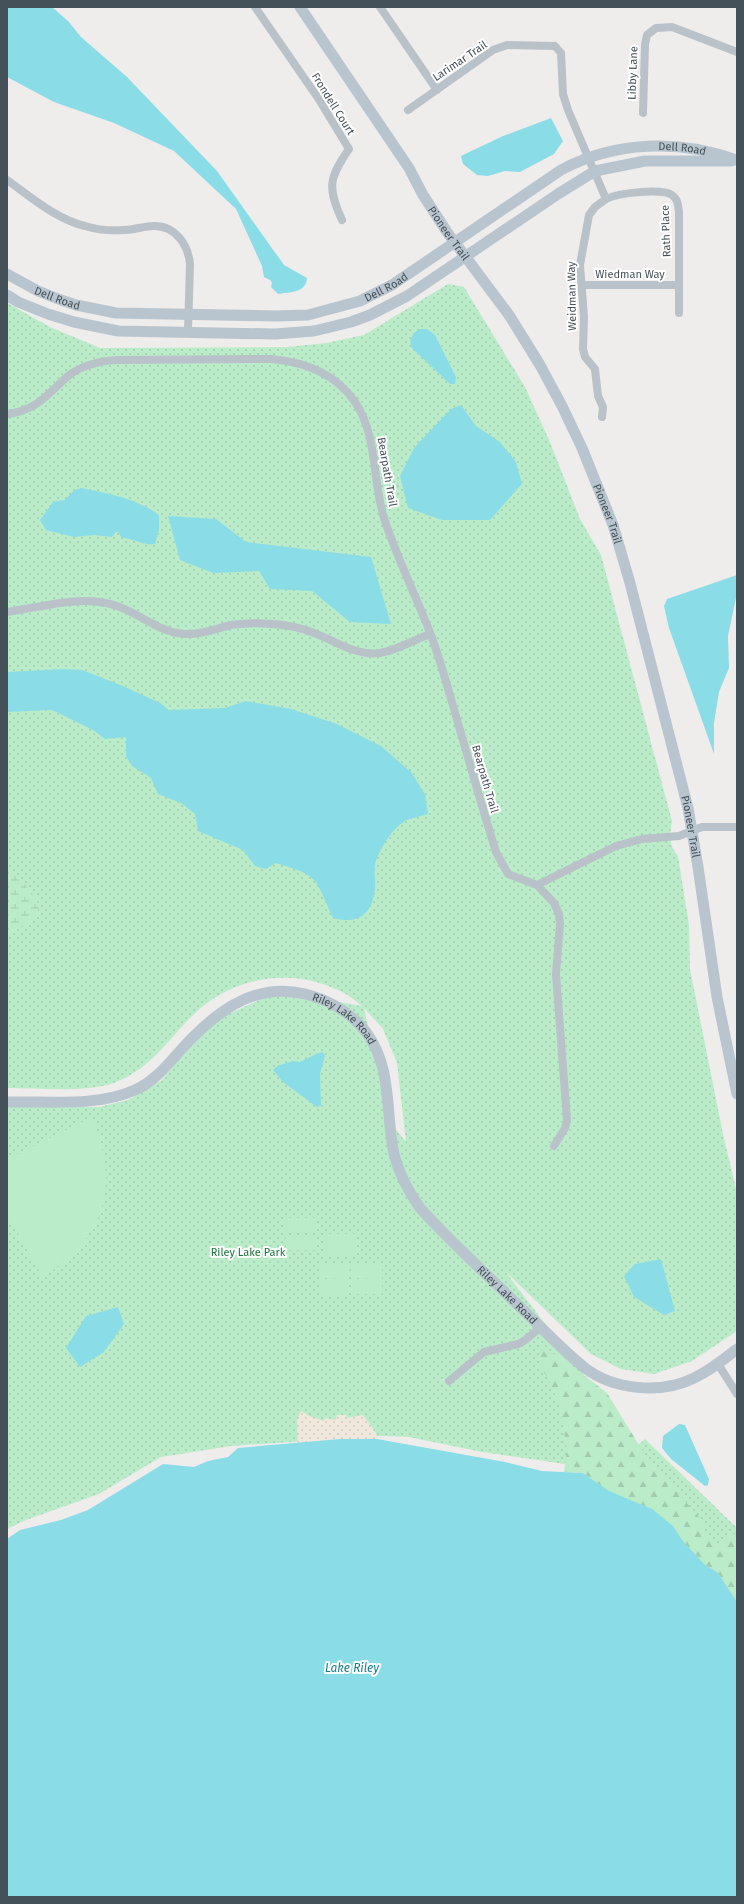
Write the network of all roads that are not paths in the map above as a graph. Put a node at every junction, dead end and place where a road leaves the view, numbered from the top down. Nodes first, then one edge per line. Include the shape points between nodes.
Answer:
1 (255, 7) edge
2 (300, 7) edge
3 (380, 7) edge
4 (737, 52) edge
5 (437, 90) junction
6 (408, 110) dead end
7 (643, 113) dead end
8 (589, 157) junction
9 (737, 160) edge
10 (595, 171) junction
11 (7, 180) edge
12 (606, 199) junction
13 (342, 220) dead end
14 (454, 242) junction
15 (465, 257) junction
16 (7, 274) edge
17 (583, 285) junction
18 (678, 285) junction
19 (7, 295) edge
20 (679, 312) dead end
21 (188, 315) junction
22 (188, 332) junction
23 (7, 414) edge
24 (602, 417) dead end
25 (7, 612) edge
26 (430, 634) junction
27 (737, 826) edge
28 (692, 831) junction
29 (537, 885) junction
30 (737, 1094) edge
31 (7, 1102) edge
32 (554, 1146) dead end
33 (541, 1327) junction
34 (737, 1349) edge
35 (718, 1364) junction
36 (450, 1381) dead end
37 (737, 1394) edge

1 - 13 street, Frondell Court via 318,98 349,149 336,168 331,184 333,201
2 - 14 main road, Pioneer Trail via 409,168 423,195
3 - 5 street
4 - 7 street, Libby Lane via 672,27 656,28 647,35 645,44
5 - 6 street, Larimar Trail
5 - 8 street, Larimar Trail via 493,50 507,45 555,46 561,53 563,94
8 - 9 main road, Dell Road via 623,148 653,146 717,153
8 - 10 street
8 - 14 main road, Dell Road via 561,170
9 - 10 main road, Dell Road via 645,161
10 - 12 street
10 - 15 main road, Dell Road
11 - 21 street via 65,219 84,226 104,230 156,226 176,234 189,253
12 - 17 street, Weidman Way via 595,207 587,223 580,265
12 - 18 street, Rath Place via 625,193 666,192 675,197 679,212
14 - 15 main road, Pioneer Trail
14 - 21 main road, Dell Road via 385,288 360,301 332,309 308,315
15 - 22 main road, Dell Road via 385,309 333,327 295,333
15 - 28 main road, Pioneer Trail via 509,316 540,365 562,406 601,492 630,583
16 - 21 main road, Dell Road via 38,291 76,305 116,313
17 - 18 street, Wiedman Way
17 - 24 street, Weidman Way via 583,349 585,357 595,369 598,396 603,407
18 - 20 street, Rath Place
19 - 22 main road, Dell Road via 48,314 100,328 133,332
21 - 22 street
23 - 26 street, Bearpath Trail via 31,408 45,399 69,376 84,367 100,362 272,359 290,361 326,375 354,401 364,417 370,435 383,515
25 - 26 street via 69,602 101,602 116,605 170,632 198,633 232,625 273,624 314,632 356,652 368,653 380,653
26 - 29 street, Bearpath Trail via 496,852 508,874
27 - 28 street via 702,827
28 - 29 street via 679,836 642,839 616,846
28 - 30 main road, Pioneer Trail via 717,998
29 - 32 street, Bearpath Trail via 554,902 560,924 556,974 567,1120
31 - 33 main road, Riley Lake Road via 84,1101 119,1096 150,1082 194,1035 224,1010 241,1000 260,993 279,991 299,992 318,997 336,1005 352,1017 376,1048 387,1086 394,1154 400,1174 416,1202 434,1223
33 - 35 main road, Riley Lake Road via 586,1369 619,1384 647,1388 668,1387 692,1380
33 - 36 street, Riley Lake Road via 518,1344 484,1352
34 - 35 main road, Riley Lake Road
35 - 37 street

